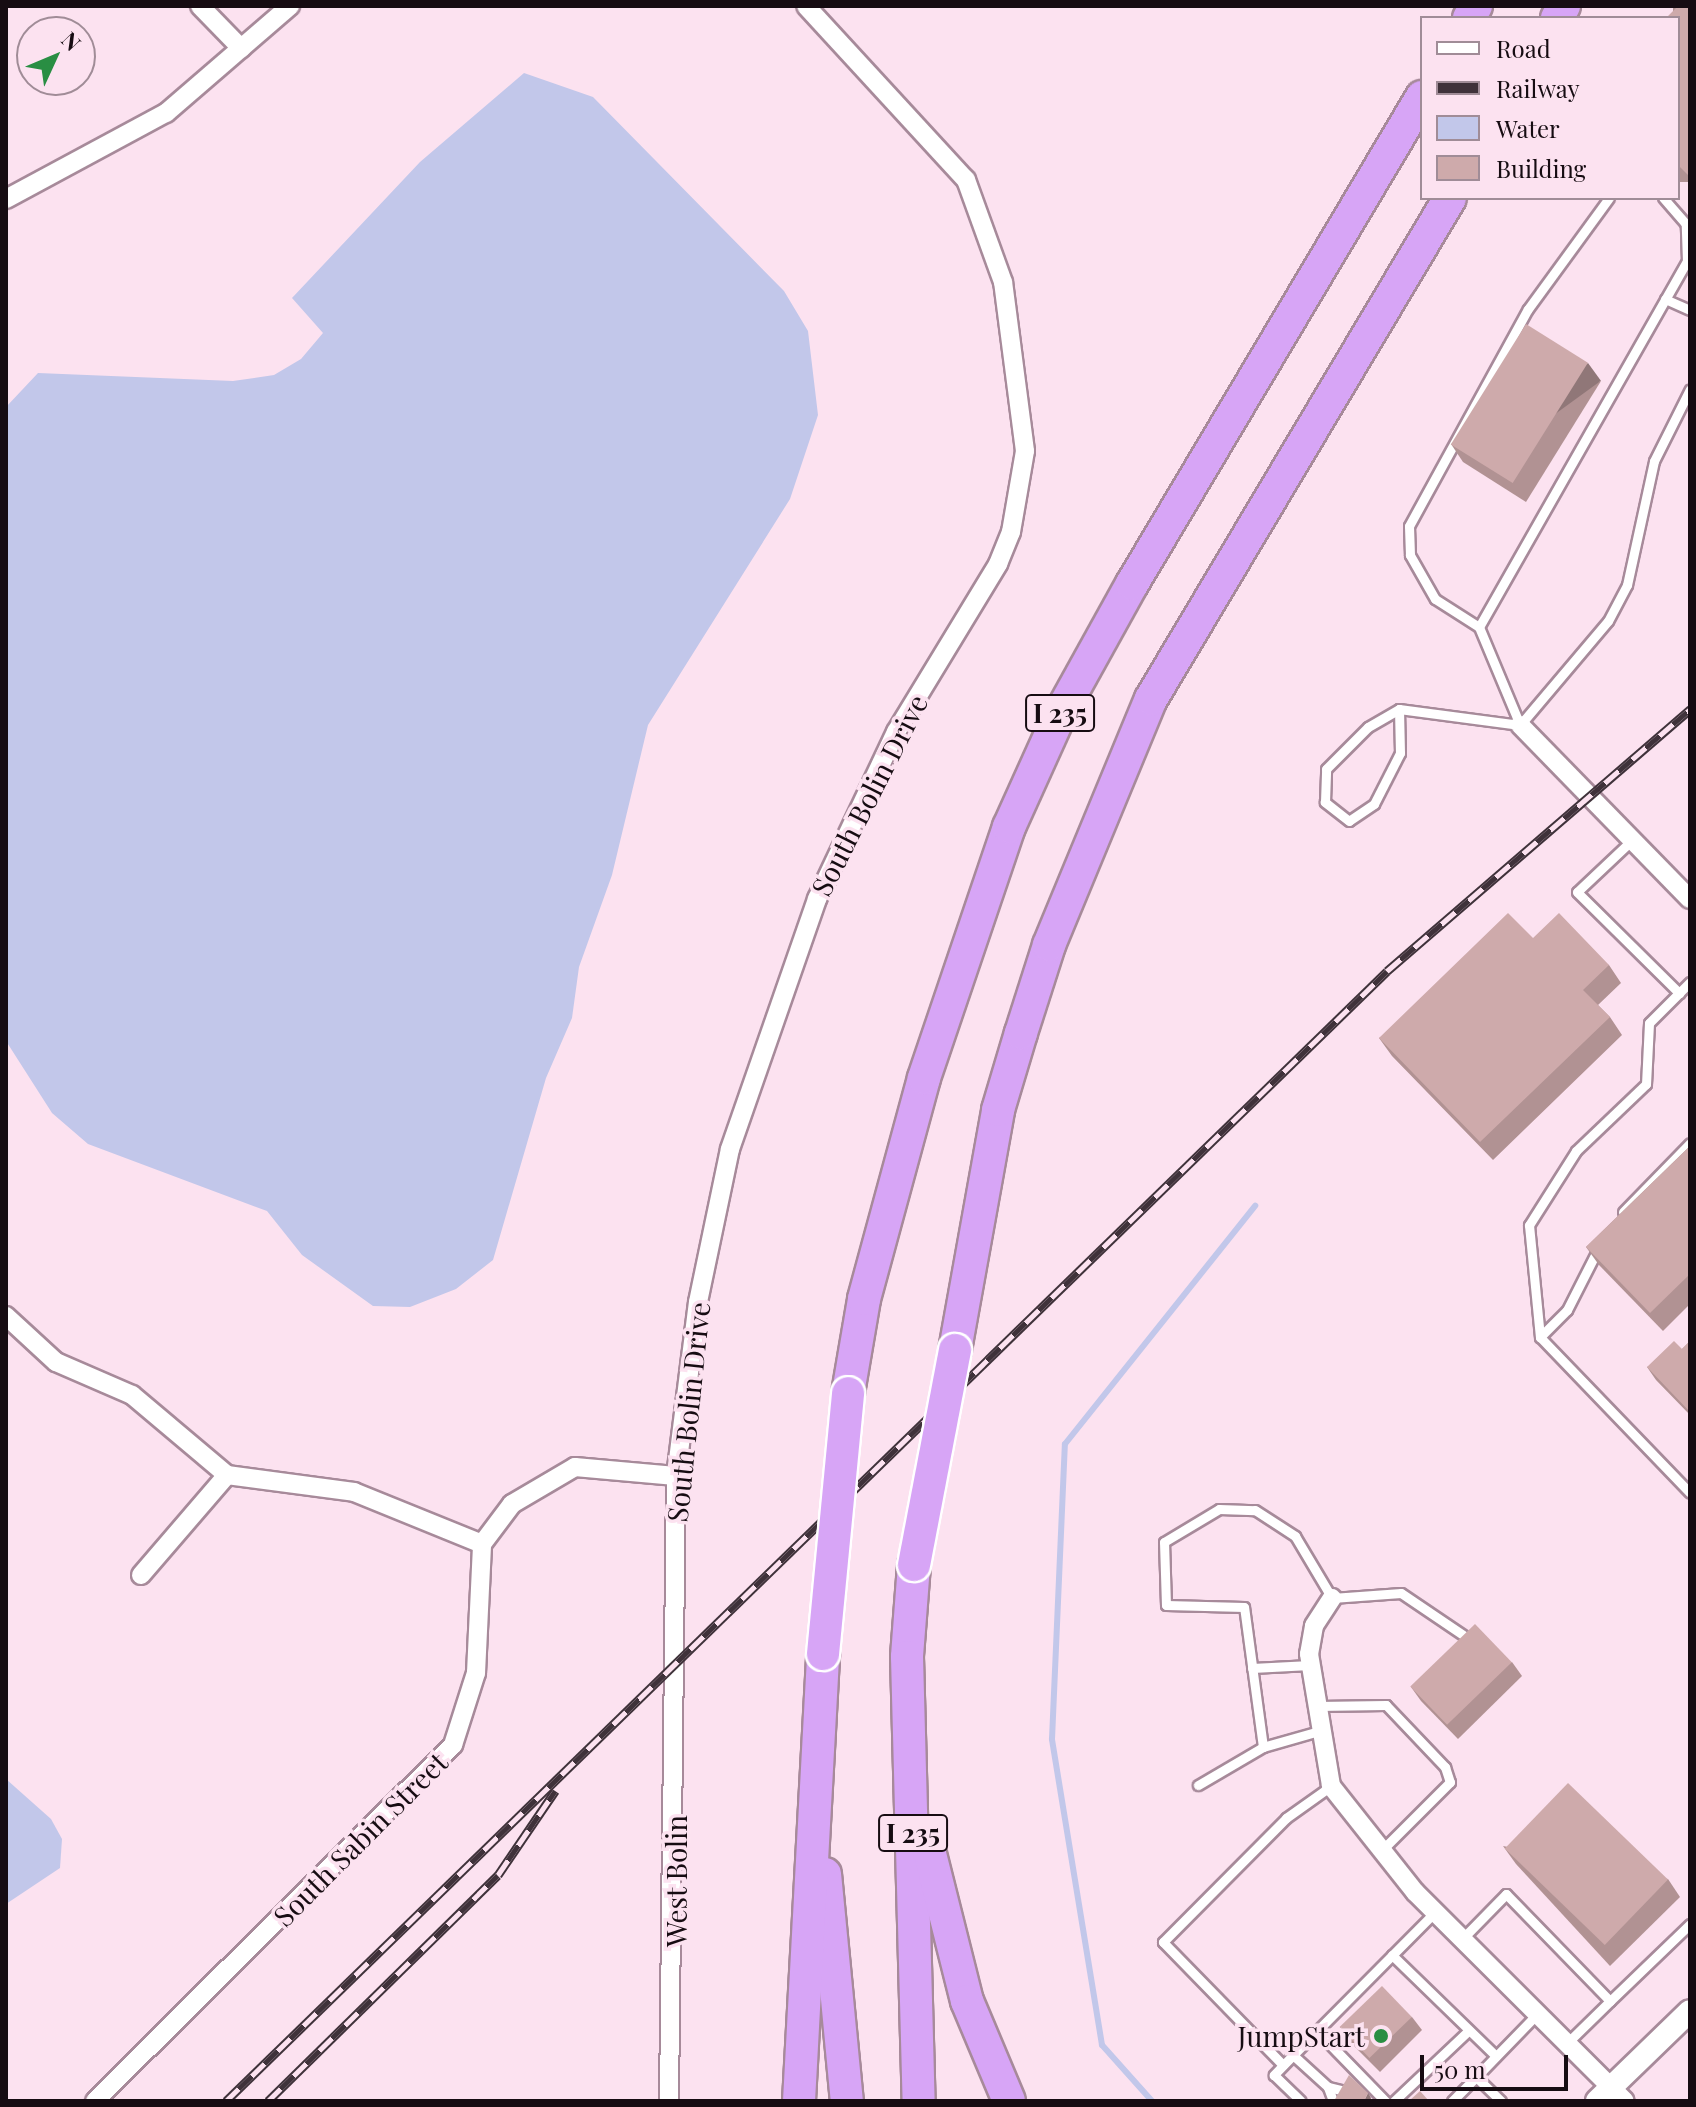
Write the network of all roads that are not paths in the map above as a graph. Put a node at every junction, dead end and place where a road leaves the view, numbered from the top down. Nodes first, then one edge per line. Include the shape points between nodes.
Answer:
1 (200, 6) edge
2 (290, 6) edge
3 (806, 6) edge
4 (241, 48) junction
5 (1420, 100) edge
6 (6, 199) edge
7 (1449, 200) edge
8 (1608, 200) edge
9 (1665, 200) edge
10 (1665, 299) junction
11 (1690, 310) edge
12 (1690, 389) edge
13 (1479, 627) junction
14 (1399, 709) junction
15 (1520, 725) junction
16 (1631, 841) junction
17 (1690, 899) edge
18 (1690, 982) edge
19 (1679, 993) junction
20 (1690, 1143) edge
21 (1611, 1226) edge
22 (1604, 1238) edge
23 (6, 1316) edge
24 (1540, 1337) junction
25 (227, 1475) junction
26 (676, 1476) junction
27 (1690, 1493) edge
28 (482, 1544) junction
29 (141, 1575) dead end
30 (1332, 1598) junction
31 (1463, 1635) edge
32 (679, 1661) joint
33 (1310, 1665) junction
34 (1252, 1668) junction
35 (1314, 1707) junction
36 (1319, 1731) junction
37 (1263, 1747) junction
38 (913, 1779) junction
39 (817, 1783) junction
40 (1198, 1785) dead end
41 (1331, 1786) junction
42 (1379, 1853) junction
43 (1435, 1912) junction
44 (1690, 1924) edge
45 (1462, 1939) junction
46 (1392, 1955) junction
47 (1610, 2001) junction
48 (1690, 2011) edge
49 (1538, 2013) junction
50 (1469, 2030) junction
51 (1317, 2031) junction
52 (1567, 2043) junction
53 (1293, 2055) junction
54 (1496, 2056) junction
55 (1283, 2065) junction
56 (1476, 2077) junction
57 (1328, 2087) junction
58 (1346, 2091) edge
59 (1611, 2096) edge
60 (95, 2101) edge
61 (669, 2101) edge
62 (799, 2101) edge
63 (847, 2101) edge
64 (919, 2101) edge
65 (1009, 2101) edge
66 (1301, 2101) edge
67 (1333, 2101) edge
68 (1385, 2101) edge
69 (1394, 2101) edge
70 (1452, 2101) edge
71 (1499, 2101) edge

1 - 4 street
2 - 4 street
3 - 26 street, South Bolin Drive via 940,144 984,219 1003,282 1024,415 1022,485 998,564 896,732 837,855 760,1051 698,1302
4 - 6 street via 166,113
5 - 39 highway, I 235, bridge via 1132,584 1061,712 1009,827 924,1078 864,1299 848,1393 823,1654
7 - 38 highway, I 235, bridge via 1146,711 1049,945 1012,1064 914,1565 907,1657
8 - 13 lane via 1528,309 1409,526 1410,555 1435,599
9 - 10 lane via 1686,224 1687,261
10 - 11 lane
10 - 13 lane
12 - 15 lane via 1654,461 1627,585 1608,621
13 - 15 lane
14 - 14 lane via 1368,727 1326,769 1325,802 1349,821 1374,804 1400,753
14 - 15 lane
15 - 16 street
16 - 17 street
16 - 19 lane via 1577,892
18 - 19 lane
19 - 24 lane via 1649,1023 1646,1084 1576,1151 1529,1225
20 - 21 lane
22 - 24 lane via 1567,1310
23 - 25 street via 56,1362 132,1395
24 - 27 lane
25 - 28 street via 340,1488
25 - 29 street
26 - 28 street via 605,1465 559,1472 526,1490
26 - 32 street, South Bolin Drive
28 - 60 street, South Sabin Street via 476,1673 453,1745
30 - 31 lane via 1401,1593
30 - 33 street via 1314,1626
30 - 34 lane via 1295,1536 1255,1510 1219,1509 1164,1542 1166,1605 1244,1607
32 - 61 street, West Bolin
33 - 34 lane
33 - 35 street
34 - 37 lane
35 - 36 street
35 - 42 lane via 1386,1705 1445,1767 1450,1782
36 - 37 lane
36 - 41 street
37 - 40 lane
38 - 64 highway, I 235
38 - 65 highway via 967,2001
39 - 62 highway
39 - 63 highway, I 235
41 - 42 street
41 - 55 lane via 1286,1818 1163,1942
42 - 43 street
43 - 45 street
43 - 46 lane
44 - 47 lane
45 - 47 lane via 1506,1894
45 - 49 street
46 - 50 lane
46 - 51 lane
47 - 52 lane
48 - 59 street
49 - 52 street
49 - 54 lane
50 - 54 lane
50 - 69 lane
51 - 53 lane
51 - 68 lane
52 - 59 street
53 - 55 lane
53 - 57 lane
54 - 56 lane
55 - 66 lane via 1274,2075
56 - 70 lane
56 - 71 lane
57 - 58 lane
57 - 67 lane

